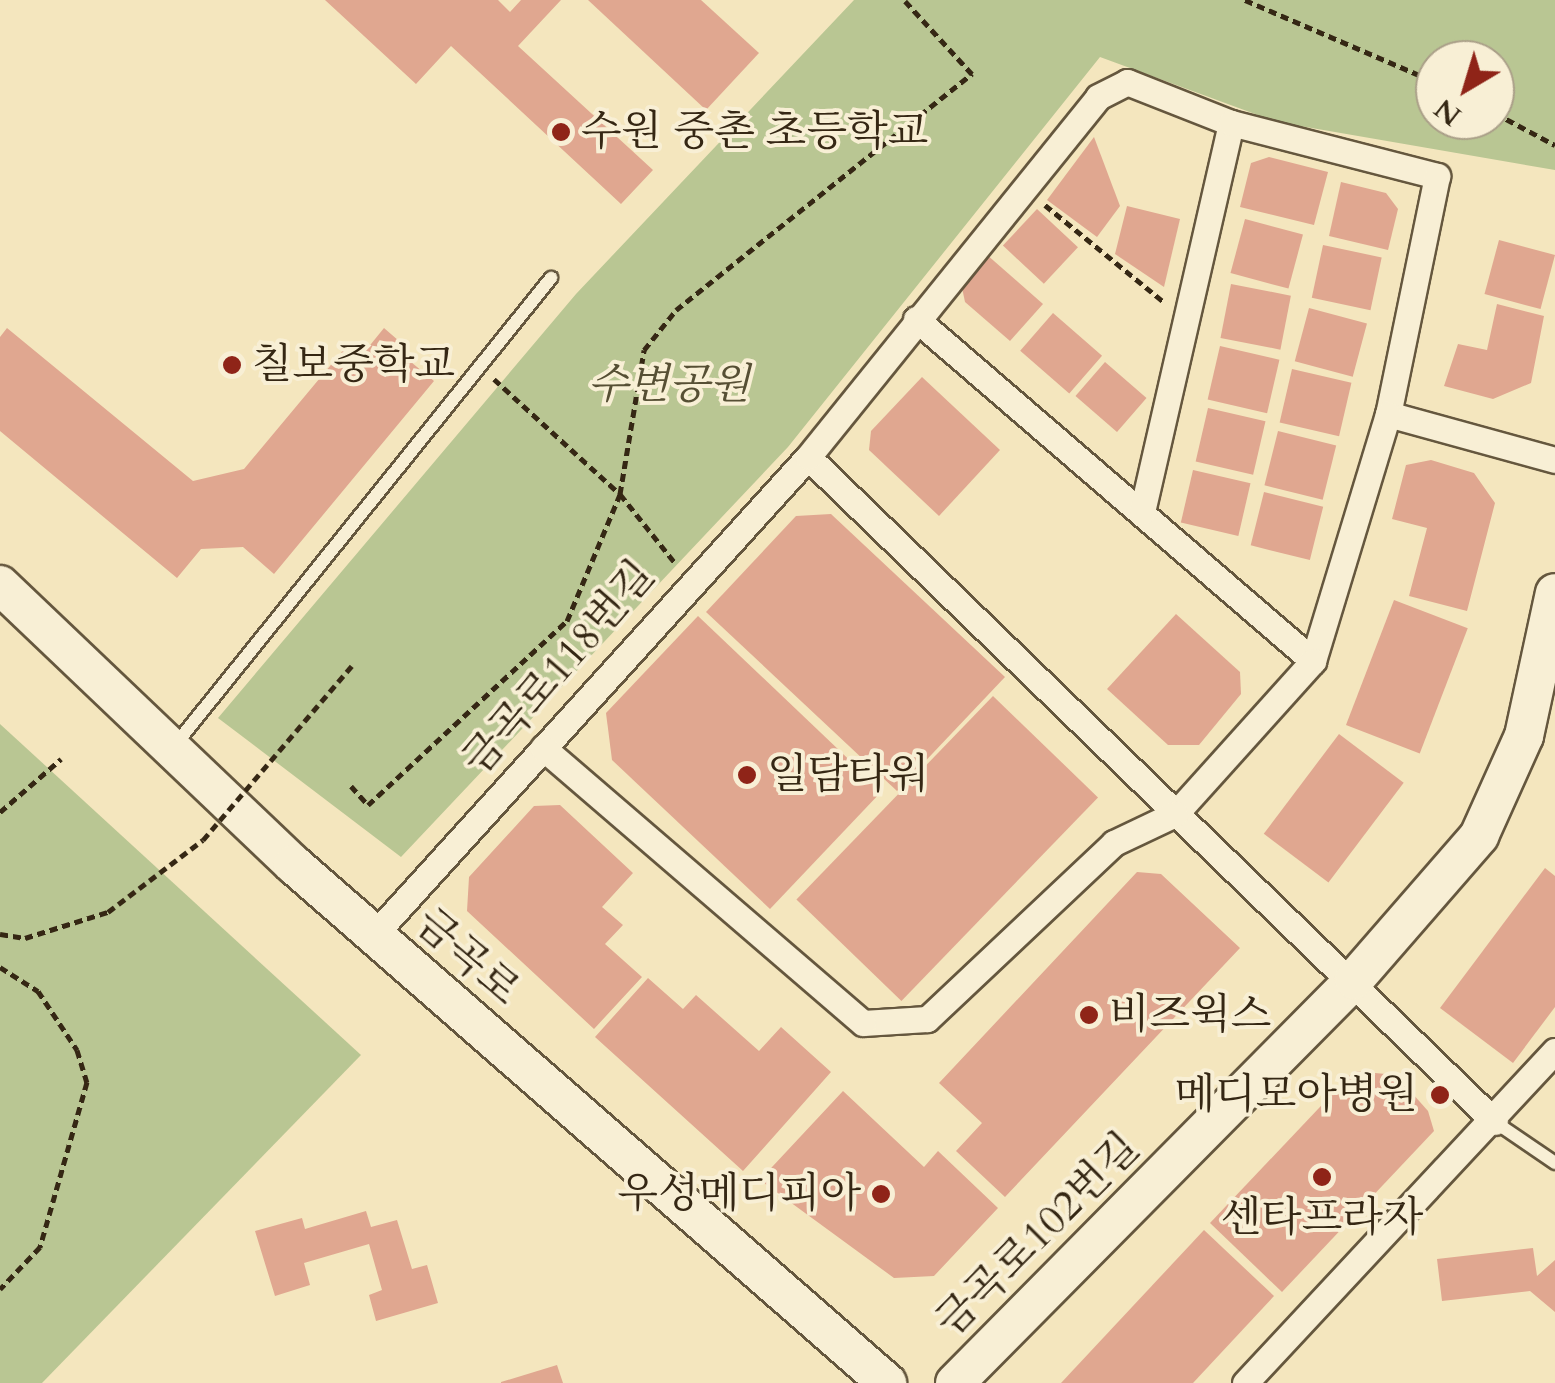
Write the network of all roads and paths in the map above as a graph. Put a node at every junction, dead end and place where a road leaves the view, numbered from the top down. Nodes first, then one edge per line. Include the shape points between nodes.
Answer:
1 (1245, 0) edge
2 (905, 1) edge
3 (1415, 73) edge
4 (1231, 123) junction
5 (1515, 123) edge
6 (1555, 144) edge
7 (1023, 187) junction
8 (550, 278) dead end
9 (916, 319) junction
10 (1186, 320) junction
11 (478, 363) junction
12 (1388, 414) junction
13 (808, 457) junction
14 (1555, 460) edge
15 (620, 494) junction
16 (1142, 512) junction
17 (689, 581) junction
18 (0, 585) edge
19 (1555, 594) edge
20 (1313, 661) junction
21 (355, 662) dead end
22 (173, 747) junction
23 (543, 748) junction
24 (61, 759) dead end
25 (352, 786) dead end
26 (0, 812) edge
27 (1175, 814) junction
28 (0, 934) edge
29 (373, 936) junction
30 (0, 967) edge
31 (1354, 980) junction
32 (1555, 1051) edge
33 (1494, 1122) junction
34 (1555, 1164) edge
35 (0, 1289) edge
36 (888, 1383) edge
37 (955, 1383) edge
38 (1245, 1383) edge

1 - 3 path
2 - 15 path via 972,74 676,310 644,350
4 - 7 street, 금곡로118번길 via 1127,82 1098,97
4 - 10 street
4 - 12 street, 금곡로118번길 via 1436,176
5 - 6 path
7 - 9 street, 금곡로118번길
7 - 10 path
8 - 11 lane
9 - 13 street, 금곡로118번길
9 - 16 street
10 - 16 street
11 - 15 path
11 - 22 lane
12 - 14 street
12 - 20 street
13 - 17 street, 금곡로118번길
13 - 27 street
15 - 17 path
15 - 25 path via 567,621 368,805
16 - 20 street
17 - 23 street, 금곡로118번길
18 - 22 main road, 금곡로
19 - 31 main road, 금곡로102번길 via 1524,736 1479,836
20 - 27 street
21 - 28 path, bridge via 203,840 108,912 25,938
22 - 29 main road, 금곡로
23 - 27 street via 863,1024 927,1020 1114,843
23 - 29 street, 금곡로118번길
24 - 26 path
27 - 31 street
29 - 36 main road, 금곡로
30 - 35 path via 38,991 77,1050 86,1082 40,1247
31 - 33 street
31 - 37 main road, 금곡로102번길
32 - 33 street
33 - 34 lane
33 - 38 street

